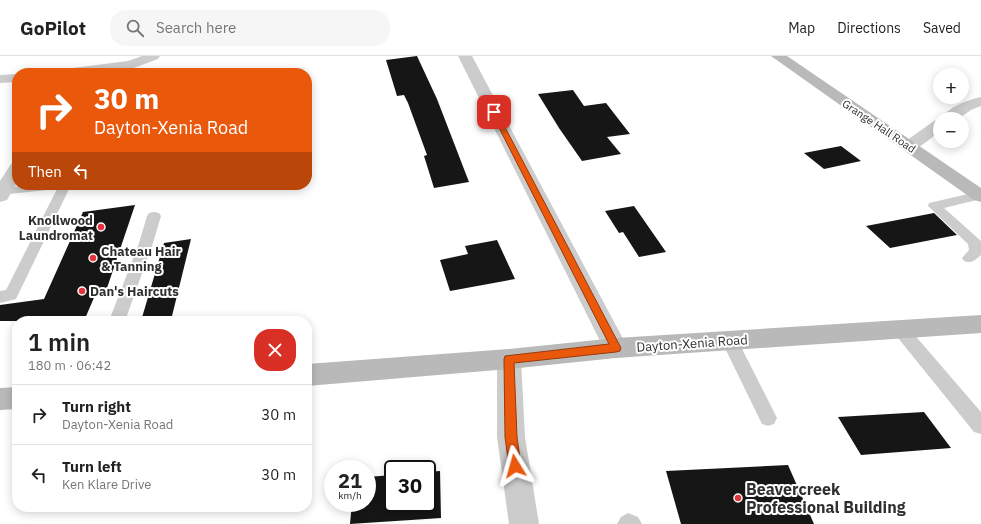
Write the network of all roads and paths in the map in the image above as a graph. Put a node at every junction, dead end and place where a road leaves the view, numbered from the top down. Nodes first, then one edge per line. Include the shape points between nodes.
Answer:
1 (153, 56) edge
2 (465, 56) edge
3 (778, 56) edge
4 (108, 68) edge
5 (12, 79) edge
6 (0, 80) edge
7 (981, 101) edge
8 (958, 112) edge
9 (933, 129) edge
10 (909, 146) junction
11 (12, 176) edge
12 (26, 190) edge
13 (62, 190) edge
14 (1, 194) edge
15 (980, 195) edge
16 (154, 216) dead end
17 (969, 258) dead end
18 (0, 297) edge
19 (119, 316) edge
20 (981, 324) edge
21 (900, 329) junction
22 (729, 340) junction
23 (616, 348) junction
24 (509, 359) junction
25 (312, 375) edge
26 (12, 398) edge
27 (0, 399) edge
28 (768, 418) dead end
29 (981, 426) edge
30 (524, 524) edge
31 (628, 524) edge
32 (631, 524) edge

1 - 4 street via 131,65
2 - 23 street
3 - 10 main road, Grange Hall Road
5 - 6 street
7 - 8 street
9 - 10 street
10 - 15 main road, Grange Hall Road
11 - 14 street
12 - 14 lane
13 - 18 lane via 11,295
15 - 17 lane via 934,206 975,242 976,252
16 - 19 lane
20 - 21 main road, Dayton-Xenia Road
21 - 22 main road, Dayton-Xenia Road
21 - 29 lane
22 - 23 main road, Dayton-Xenia Road
22 - 28 lane
23 - 24 main road, Dayton-Xenia Road
24 - 25 main road, Dayton-Xenia Road
24 - 30 street via 511,437
26 - 27 main road
31 - 32 lane

